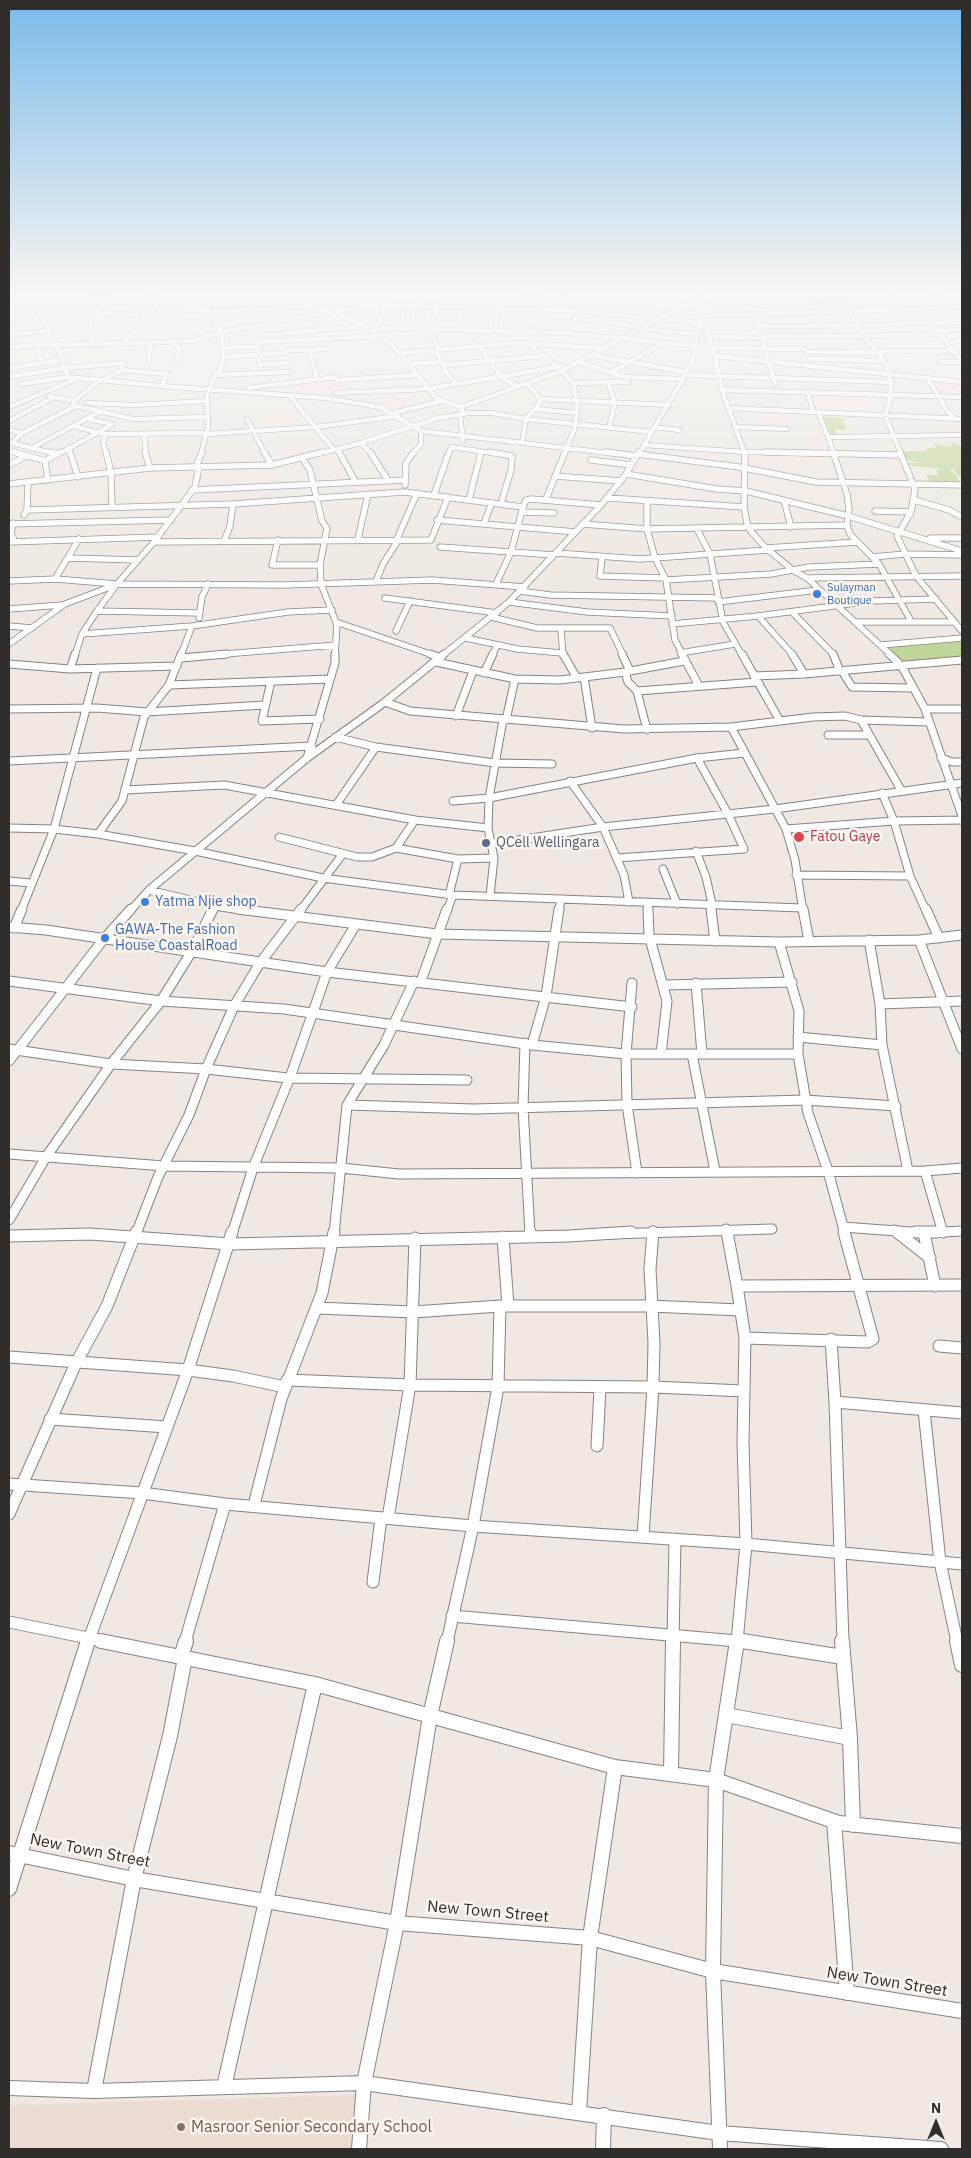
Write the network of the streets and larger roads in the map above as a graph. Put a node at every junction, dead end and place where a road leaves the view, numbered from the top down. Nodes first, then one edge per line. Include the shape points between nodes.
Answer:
1 (336, 393) edge
2 (365, 393) edge
3 (808, 393) edge
4 (24, 394) edge
5 (43, 394) joint
6 (84, 394) edge
7 (208, 394) edge
8 (284, 394) edge
9 (288, 394) junction
10 (432, 394) edge
11 (499, 394) edge
12 (536, 394) edge
13 (575, 394) edge
14 (612, 394) edge
15 (675, 394) edge
16 (723, 394) edge
17 (828, 394) edge
18 (937, 394) edge
19 (891, 396) junction
20 (31, 397) junction
21 (54, 397) junction
22 (962, 397) edge
23 (540, 398) junction
24 (940, 398) junction
25 (333, 399) junction
26 (9, 400) edge
27 (207, 401) junction
28 (442, 401) junction
29 (577, 401) junction
30 (74, 402) junction
31 (17, 403) junction
32 (615, 403) junction
33 (134, 405) junction
34 (669, 405) junction
35 (9, 406) edge
36 (374, 406) junction
37 (461, 407) junction
38 (728, 408) junction
39 (535, 410) junction
40 (815, 411) junction
41 (99, 412) junction
42 (577, 413) junction
43 (461, 414) junction
44 (396, 415) junction
45 (885, 415) junction
46 (9, 416) edge
47 (17, 417) junction
48 (207, 417) junction
49 (126, 418) junction
50 (87, 419) junction
51 (247, 419) dead end
52 (526, 419) junction
53 (954, 419) junction
54 (9, 421) edge
55 (962, 421) edge
56 (113, 424) junction
57 (576, 425) junction
58 (74, 426) junction
59 (315, 427) junction
60 (736, 427) junction
61 (413, 428) junction
62 (609, 428) junction
63 (787, 429) dead end
64 (9, 430) edge
65 (653, 430) junction
66 (679, 430) dead end
67 (421, 431) junction
68 (254, 432) junction
69 (22, 433) junction
70 (97, 433) junction
71 (104, 434) junction
72 (144, 434) junction
73 (207, 434) junction
74 (962, 435) edge
75 (463, 436) junction
76 (893, 436) junction
77 (828, 437) junction
78 (84, 440) junction
79 (522, 442) junction
80 (10, 443) edge
81 (361, 443) junction
82 (644, 445) junction
83 (32, 448) junction
84 (68, 448) junction
85 (568, 448) junction
86 (462, 449) junction
87 (335, 450) junction
88 (9, 451) edge
89 (481, 451) junction
90 (745, 452) junction
91 (57, 454) junction
92 (833, 454) junction
93 (638, 455) junction
94 (900, 455) junction
95 (26, 456) junction
96 (302, 458) junction
97 (591, 460) dead end
98 (45, 461) junction
99 (9, 465) edge
100 (272, 465) junction
101 (631, 465) junction
102 (198, 467) junction
103 (150, 468) junction
104 (743, 469) junction
105 (112, 473) junction
106 (626, 474) junction
107 (555, 476) junction
108 (78, 477) junction
109 (48, 480) junction
110 (388, 480) junction
111 (406, 480) junction
112 (355, 481) junction
113 (363, 481) junction
114 (621, 481) junction
115 (28, 483) junction
116 (314, 483) junction
117 (9, 484) edge
118 (843, 484) junction
119 (914, 484) junction
120 (962, 485) edge
121 (192, 490) junction
122 (746, 491) junction
123 (404, 492) junction
124 (417, 493) junction
125 (367, 494) junction
126 (434, 495) junction
127 (448, 497) junction
128 (608, 498) junction
129 (316, 499) junction
130 (546, 499) junction
131 (469, 500) junction
132 (784, 500) junction
133 (914, 500) junction
134 (647, 502) junction
135 (492, 503) junction
136 (233, 504) junction
137 (501, 504) junction
138 (601, 504) junction
139 (181, 505) junction
140 (112, 506) junction
141 (744, 507) junction
142 (522, 509) junction
143 (27, 510) junction
144 (949, 510) junction
145 (962, 510) edge
146 (875, 511) dead end
147 (911, 512) junction
148 (554, 513) dead end
149 (848, 516) junction
150 (962, 518) edge
151 (129, 520) junction
152 (171, 520) junction
153 (437, 520) junction
154 (20, 523) junction
155 (484, 523) junction
156 (11, 524) edge
157 (583, 524) junction
158 (847, 525) junction
159 (519, 526) junction
160 (791, 526) junction
161 (748, 528) junction
162 (648, 529) junction
163 (697, 529) junction
164 (901, 531) junction
165 (576, 532) junction
166 (920, 537) junction
167 (124, 538) junction
168 (962, 538) edge
169 (79, 539) junction
170 (156, 539) junction
171 (326, 539) junction
172 (358, 539) junction
173 (398, 539) junction
174 (224, 540) junction
175 (278, 540) junction
176 (12, 542) edge
177 (857, 542) junction
178 (440, 547) dead end
179 (767, 549) junction
180 (511, 552) junction
181 (962, 553) edge
182 (555, 554) junction
183 (710, 554) junction
184 (905, 554) junction
185 (872, 557) junction
186 (69, 558) junction
187 (602, 558) junction
188 (655, 558) junction
189 (138, 560) junction
190 (879, 564) junction
191 (320, 565) junction
192 (794, 571) junction
193 (916, 576) junction
194 (962, 576) edge
195 (715, 578) junction
196 (807, 578) junction
197 (56, 579) junction
198 (666, 579) junction
199 (889, 579) junction
200 (9, 581) edge
201 (376, 581) junction
202 (116, 584) junction
203 (208, 584) junction
204 (321, 584) junction
205 (496, 584) junction
206 (522, 589) junction
207 (818, 590) junction
208 (385, 598) dead end
209 (670, 598) junction
210 (936, 599) junction
211 (718, 600) junction
212 (901, 600) junction
213 (410, 601) junction
214 (509, 602) junction
215 (65, 604) junction
216 (835, 606) junction
217 (9, 609) edge
218 (332, 610) junction
219 (97, 611) junction
220 (792, 612) junction
221 (200, 613) junction
222 (494, 615) junction
223 (672, 616) junction
224 (758, 616) junction
225 (722, 620) junction
226 (911, 621) junction
227 (336, 622) junction
228 (857, 622) junction
229 (953, 622) junction
230 (672, 624) junction
231 (195, 625) junction
232 (9, 626) edge
233 (32, 628) junction
234 (561, 630) junction
235 (396, 631) dead end
236 (962, 631) edge
237 (82, 634) junction
238 (466, 638) junction
239 (962, 638) edge
240 (9, 644) edge
241 (735, 644) junction
242 (336, 645) junction
243 (881, 645) junction
244 (497, 646) junction
245 (562, 653) junction
246 (680, 653) junction
247 (181, 658) junction
248 (439, 660) junction
249 (962, 660) edge
250 (684, 661) junction
251 (9, 664) edge
252 (901, 664) junction
253 (177, 666) junction
254 (97, 668) junction
255 (70, 669) junction
256 (473, 670) junction
257 (627, 671) junction
258 (841, 671) junction
259 (484, 673) junction
260 (804, 674) junction
261 (581, 678) junction
262 (330, 679) junction
263 (515, 679) junction
264 (755, 679) junction
265 (271, 681) junction
266 (169, 685) junction
267 (699, 686) junction
268 (913, 688) junction
269 (636, 692) junction
270 (384, 702) junction
271 (265, 705) junction
272 (85, 708) junction
273 (9, 709) edge
274 (925, 709) junction
275 (962, 709) edge
276 (147, 712) junction
277 (456, 716) junction
278 (320, 719) junction
279 (505, 720) junction
280 (861, 720) junction
281 (780, 721) junction
282 (929, 722) junction
283 (731, 727) junction
284 (592, 728) junction
285 (647, 730) junction
286 (828, 735) dead end
287 (869, 735) junction
288 (335, 737) junction
289 (312, 746) junction
290 (376, 746) junction
291 (744, 753) junction
292 (134, 754) junction
293 (75, 756) junction
294 (306, 758) junction
295 (697, 758) junction
296 (941, 758) junction
297 (9, 761) edge
298 (962, 762) edge
299 (495, 763) junction
300 (552, 764) dead end
301 (570, 781) junction
302 (962, 783) edge
303 (950, 784) junction
304 (125, 790) junction
305 (901, 790) junction
306 (266, 791) junction
307 (882, 793) junction
308 (489, 798) junction
309 (453, 801) dead end
310 (960, 803) edge
311 (336, 805) junction
312 (774, 808) junction
313 (728, 814) junction
314 (962, 816) edge
315 (415, 820) junction
316 (962, 820) edge
317 (894, 821) junction
318 (602, 827) junction
319 (9, 828) edge
320 (54, 828) junction
321 (488, 828) junction
322 (786, 829) junction
323 (98, 834) junction
324 (280, 838) dead end
325 (492, 844) junction
326 (396, 848) junction
327 (195, 851) junction
328 (696, 851) junction
329 (342, 854) junction
330 (494, 858) junction
331 (618, 858) junction
332 (458, 859) junction
333 (663, 869) dead end
334 (796, 876) junction
335 (910, 876) junction
336 (323, 878) junction
337 (9, 881) edge
338 (31, 883) junction
339 (149, 890) junction
340 (451, 895) junction
341 (490, 896) junction
342 (560, 899) junction
343 (629, 902) junction
344 (648, 903) junction
345 (677, 904) junction
346 (711, 904) junction
347 (215, 906) junction
348 (802, 908) junction
349 (294, 918) junction
350 (355, 926) junction
351 (12, 928) edge
352 (437, 934) junction
353 (556, 935) junction
354 (962, 935) edge
355 (939, 938) junction
356 (651, 939) junction
357 (103, 940) junction
358 (869, 940) junction
359 (919, 940) junction
360 (715, 941) junction
361 (809, 941) junction
362 (779, 942) junction
363 (192, 951) junction
364 (260, 963) junction
365 (328, 972) junction
366 (9, 981) edge
367 (418, 981) junction
368 (792, 982) junction
369 (632, 983) dead end
370 (696, 984) junction
371 (664, 985) junction
372 (65, 990) junction
373 (546, 996) junction
374 (962, 1001) edge
375 (161, 1002) junction
376 (945, 1002) junction
377 (880, 1004) junction
378 (234, 1006) junction
379 (632, 1007) junction
380 (314, 1014) junction
381 (393, 1026) junction
382 (798, 1037) junction
383 (960, 1039) edge
384 (529, 1044) junction
385 (882, 1044) junction
386 (13, 1049) edge
387 (962, 1049) edge
388 (626, 1054) junction
389 (661, 1054) junction
390 (692, 1054) junction
391 (702, 1054) junction
392 (798, 1054) junction
393 (9, 1061) edge
394 (111, 1064) junction
395 (206, 1069) junction
396 (288, 1078) junction
397 (361, 1080) junction
398 (467, 1080) dead end
399 (805, 1100) junction
400 (701, 1101) junction
401 (627, 1104) junction
402 (347, 1105) junction
403 (896, 1106) junction
404 (523, 1108) junction
405 (9, 1154) edge
406 (46, 1157) junction
407 (164, 1166) junction
408 (253, 1168) junction
409 (341, 1168) junction
410 (962, 1168) edge
411 (715, 1171) junction
412 (828, 1171) junction
413 (908, 1171) junction
414 (925, 1171) junction
415 (637, 1173) junction
416 (526, 1174) junction
417 (9, 1220) edge
418 (843, 1227) junction
419 (772, 1229) dead end
420 (726, 1230) junction
421 (894, 1230) junction
422 (653, 1231) junction
423 (962, 1232) edge
424 (924, 1233) junction
425 (943, 1233) junction
426 (9, 1236) edge
427 (503, 1237) junction
428 (530, 1237) junction
429 (134, 1238) junction
430 (415, 1238) junction
431 (333, 1242) junction
432 (230, 1244) junction
433 (930, 1258) junction
434 (857, 1284) junction
435 (962, 1285) edge
436 (736, 1286) junction
437 (935, 1286) junction
438 (504, 1306) junction
439 (650, 1306) junction
440 (317, 1308) junction
441 (740, 1310) junction
442 (413, 1312) junction
443 (745, 1338) junction
444 (831, 1340) junction
445 (939, 1346) dead end
446 (962, 1348) edge
447 (9, 1357) edge
448 (76, 1363) junction
449 (188, 1370) junction
450 (286, 1383) junction
451 (410, 1385) junction
452 (498, 1387) junction
453 (653, 1387) junction
454 (600, 1388) junction
455 (744, 1391) junction
456 (835, 1402) junction
457 (924, 1410) junction
458 (962, 1413) edge
459 (50, 1419) junction
460 (167, 1427) junction
461 (597, 1446) dead end
462 (9, 1484) edge
463 (21, 1485) junction
464 (142, 1493) junction
465 (226, 1504) junction
466 (254, 1505) junction
467 (9, 1514) edge
468 (384, 1518) junction
469 (472, 1526) junction
470 (643, 1536) junction
471 (675, 1539) junction
472 (746, 1544) junction
473 (841, 1553) junction
474 (940, 1562) junction
475 (962, 1564) edge
476 (373, 1582) dead end
477 (452, 1616) junction
478 (9, 1622) edge
479 (674, 1636) junction
480 (89, 1638) junction
481 (737, 1640) junction
482 (844, 1656) junction
483 (183, 1658) junction
484 (962, 1665) edge
485 (315, 1684) junction
486 (726, 1715) junction
487 (430, 1716) junction
488 (850, 1738) junction
489 (615, 1767) junction
490 (671, 1774) junction
491 (716, 1780) junction
492 (834, 1822) junction
493 (853, 1825) junction
494 (962, 1836) edge
495 (14, 1854) edge
496 (134, 1879) junction
497 (9, 1889) edge
498 (266, 1900) junction
499 (397, 1923) junction
500 (590, 1938) junction
501 (713, 1971) junction
502 (847, 1993) junction
503 (962, 2011) edge
504 (364, 2083) junction
505 (224, 2087) junction
506 (9, 2088) edge
507 (94, 2091) junction
508 (579, 2112) junction
509 (604, 2115) junction
510 (719, 2133) junction
511 (922, 2148) edge
512 (359, 2149) edge
513 (603, 2149) edge
514 (720, 2149) edge
515 (942, 2149) edge

1 - 25 street
2 - 36 street
3 - 40 street
4 - 20 street
5 - 20 street
5 - 21 street
6 - 30 street
7 - 27 street
8 - 9 street
9 - 25 street
9 - 59 street
10 - 28 street
11 - 37 street
12 - 23 street
13 - 29 street
14 - 32 street
15 - 34 street
16 - 38 street
17 - 19 street
18 - 24 street
19 - 24 street
19 - 45 street
20 - 31 street
21 - 30 street
21 - 47 street
22 - 24 street
23 - 29 street
23 - 39 street
24 - 53 street
25 - 36 street
26 - 31 street
27 - 33 street
27 - 48 street
28 - 37 street
28 - 44 street
29 - 32 street
29 - 42 street
30 - 33 street
30 - 41 street
30 - 69 street
31 - 35 street
32 - 34 street
32 - 62 street
33 - 49 street
34 - 65 street
36 - 44 street
37 - 43 street
38 - 40 street
38 - 60 street
39 - 42 street
39 - 52 street
40 - 45 street
40 - 77 street
41 - 49 street
41 - 50 street
42 - 57 street
43 - 52 street via 492,413
43 - 61 street via 438,418
43 - 75 street
44 - 59 street
44 - 61 street
45 - 53 street
45 - 76 street
46 - 47 street
47 - 54 street
48 - 49 street
48 - 73 street
49 - 56 street
50 - 56 street
50 - 58 street
51 - 68 street
52 - 57 street
52 - 79 street
53 - 55 street
56 - 70 street
57 - 62 street
57 - 85 street
58 - 70 street
58 - 83 street
59 - 68 street
59 - 87 street
60 - 63 street
60 - 90 street
61 - 67 street
61 - 81 street
62 - 65 street
64 - 69 street
65 - 66 street
65 - 82 street
67 - 75 street
67 - 111 street via 422,444 406,463
68 - 73 street
68 - 100 street
69 - 80 street
70 - 71 street
70 - 78 street
71 - 72 street
71 - 78 street
71 - 105 street via 104,450
72 - 73 street
72 - 103 street
73 - 102 street
74 - 76 street
75 - 79 street
75 - 86 street
76 - 77 street
76 - 94 street
77 - 92 street
78 - 84 street
79 - 85 street
80 - 83 street
81 - 87 street
81 - 110 street
82 - 90 street
82 - 93 street
83 - 91 street
84 - 91 street
84 - 108 street
85 - 93 street
85 - 107 street
86 - 89 street
86 - 126 street via 450,448
87 - 96 street
87 - 112 street
88 - 95 street
89 - 131 street
89 - 137 street via 512,456
90 - 92 street
90 - 104 street
91 - 98 street
92 - 94 street
92 - 118 street
93 - 101 street
93 - 104 street
94 - 119 street
95 - 98 street
95 - 99 street
96 - 100 street
96 - 116 street
97 - 101 street
98 - 109 street
100 - 102 street
101 - 106 street
102 - 103 street
102 - 121 street
103 - 105 street
104 - 118 street
104 - 122 street
105 - 108 street
105 - 140 street
106 - 114 street
106 - 122 street via 717,490
107 - 114 street
107 - 130 street
108 - 109 street
109 - 115 street
110 - 111 street
110 - 113 street
111 - 123 street
112 - 113 street
112 - 116 street
113 - 125 street
114 - 128 street
115 - 117 street
115 - 143 street
116 - 121 street
116 - 129 street
118 - 119 street
118 - 149 street
119 - 120 street
119 - 133 street
121 - 139 street
122 - 132 street
122 - 141 street
123 - 124 street
123 - 125 street
124 - 126 street
124 - 173 street
125 - 129 street
125 - 172 street
126 - 127 street
127 - 131 street
127 - 153 street
128 - 134 street
128 - 138 street
129 - 136 street
129 - 171 street via 326,528
130 - 138 street
130 - 142 street via 526,500
131 - 135 street
132 - 149 street
132 - 160 street
133 - 144 street
133 - 147 street
134 - 141 street
134 - 162 street
135 - 137 street
135 - 155 street
136 - 139 street
136 - 174 street
137 - 142 street
138 - 157 street
139 - 140 street
139 - 152 street
140 - 143 street
141 - 161 street
142 - 148 street
142 - 159 street
143 - 154 street
144 - 145 street
144 - 150 street
146 - 147 street
147 - 164 street
149 - 158 street
149 - 164 street
151 - 152 street
151 - 154 street
151 - 167 street
152 - 170 street
153 - 155 street
153 - 173 street via 431,540
154 - 156 street
155 - 159 street
156 - 176 street
157 - 162 street
157 - 165 street
158 - 160 street
158 - 177 street
159 - 165 street
159 - 180 street
160 - 161 street
161 - 163 street
161 - 179 street
162 - 163 street
162 - 188 street
163 - 183 street
164 - 166 street
164 - 184 street via 897,536
165 - 182 street
166 - 168 street
166 - 181 street
167 - 169 street
167 - 170 street
169 - 176 street
169 - 186 street
170 - 174 street
170 - 189 street
171 - 172 street
171 - 175 street
171 - 191 street
172 - 173 street
173 - 201 street via 382,564
174 - 175 street
175 - 191 street via 272,566
177 - 179 street
177 - 185 street
178 - 180 street
179 - 183 street
179 - 192 street
180 - 182 street
180 - 205 street
181 - 184 street
182 - 187 street
182 - 206 street
183 - 188 street
183 - 195 street
184 - 185 street
184 - 193 street
185 - 190 street
186 - 189 street
186 - 197 street
187 - 188 street
187 - 198 street via 600,576
188 - 198 street
189 - 202 street
190 - 192 street via 809,567
190 - 199 street
191 - 204 street
192 - 195 street
192 - 196 street
193 - 194 street
193 - 199 street
193 - 210 street
195 - 198 street
195 - 211 street
196 - 199 street
196 - 207 street
197 - 200 street
197 - 202 street
198 - 209 street
199 - 212 street
201 - 204 street
201 - 205 street
202 - 203 street
202 - 215 street
202 - 219 street
203 - 204 street
203 - 221 street
204 - 218 street
205 - 206 street
206 - 209 street via 550,595
206 - 214 street
207 - 211 street
207 - 216 street
208 - 213 street
209 - 211 street
209 - 223 street
210 - 212 street
210 - 229 street
211 - 225 street
212 - 216 street
212 - 226 street
213 - 222 street
213 - 235 street
214 - 222 street
214 - 223 street via 587,612
215 - 217 street
215 - 233 street
216 - 220 street
216 - 228 street
218 - 227 street
218 - 231 street via 288,612
219 - 221 street
219 - 237 street
220 - 224 street
220 - 258 street via 833,653
221 - 231 street
222 - 234 street via 537,628
222 - 238 street
223 - 230 street
224 - 225 street
224 - 260 street via 790,651
225 - 230 street
225 - 241 street
226 - 228 street
226 - 229 street
227 - 242 street
227 - 248 street
228 - 243 street
229 - 236 street
230 - 246 street
231 - 237 street
231 - 247 street
232 - 233 street
233 - 240 street
234 - 245 street
234 - 257 street via 610,628
237 - 255 street
238 - 244 street
238 - 248 street
239 - 243 street
241 - 246 street
241 - 264 street
242 - 247 street
242 - 262 street
243 - 252 street
244 - 245 street
244 - 259 street
245 - 261 street
246 - 250 street
247 - 253 street
248 - 256 street
248 - 270 street
249 - 252 street
250 - 257 street
250 - 267 street
251 - 255 street
252 - 258 street
252 - 268 street
253 - 254 street
253 - 266 street
254 - 255 street
254 - 272 street
256 - 259 street
256 - 277 street
257 - 261 street
257 - 269 street via 628,682
258 - 260 street
258 - 268 street via 852,687
259 - 263 street
260 - 264 street
261 - 263 street
261 - 284 street
262 - 265 street
262 - 278 street
263 - 279 street
264 - 267 street
264 - 281 street
265 - 266 street
265 - 271 street
266 - 276 street
267 - 269 street
268 - 274 street
269 - 285 street
270 - 277 street via 410,711
270 - 288 street
271 - 276 street
271 - 278 street via 262,721
272 - 273 street
272 - 276 street
272 - 293 street
274 - 275 street
274 - 282 street
276 - 292 street
277 - 279 street
278 - 289 street
279 - 284 street
279 - 299 street
280 - 281 street via 845,716
280 - 282 street
280 - 287 street
281 - 283 street
282 - 296 street
283 - 285 street
283 - 291 street
284 - 285 street
286 - 287 street
287 - 305 street
288 - 290 street
288 - 294 street
289 - 292 street
289 - 294 street
290 - 299 street
290 - 311 street
291 - 295 street
291 - 312 street
292 - 293 street
292 - 304 street
293 - 297 street
293 - 320 street
294 - 306 street
295 - 301 street
295 - 313 street
296 - 298 street
296 - 303 street
299 - 300 street
299 - 308 street
301 - 308 street
301 - 318 street
302 - 303 street
303 - 305 street
303 - 310 street
304 - 306 street via 172,789 202,784
304 - 323 street via 122,801
305 - 307 street
306 - 311 street
306 - 327 street
307 - 312 street
307 - 317 street
308 - 309 street
308 - 321 street
310 - 314 street
311 - 315 street
312 - 313 street
312 - 322 street
313 - 318 street
313 - 328 street via 744,849
315 - 321 street
315 - 326 street
316 - 317 street
317 - 322 street
317 - 335 street
318 - 325 street
318 - 331 street
319 - 320 street
320 - 323 street
320 - 338 street
321 - 325 street
322 - 334 street
323 - 327 street
324 - 329 street
325 - 330 street
326 - 329 street via 372,857
326 - 332 street
327 - 336 street
327 - 339 street
328 - 331 street
328 - 346 street via 706,877
329 - 336 street
330 - 332 street
330 - 341 street
331 - 343 street
332 - 340 street
333 - 345 street
334 - 335 street
334 - 348 street
335 - 355 street
336 - 340 street
336 - 349 street
337 - 338 street
338 - 351 street
339 - 347 street
339 - 357 street
340 - 341 street
340 - 352 street
341 - 342 street
342 - 343 street
342 - 353 street
343 - 344 street
344 - 345 street
344 - 356 street
345 - 346 street
346 - 348 street
346 - 360 street
347 - 349 street
347 - 363 street
348 - 361 street
349 - 350 street
349 - 364 street
350 - 352 street
350 - 365 street
351 - 357 street
352 - 353 street
352 - 367 street
353 - 356 street
353 - 373 street
354 - 355 street
355 - 359 street
356 - 360 street
356 - 371 street
357 - 363 street
357 - 372 street
358 - 359 street
358 - 361 street
358 - 377 street
359 - 376 street
360 - 362 street
361 - 362 street
362 - 368 street
363 - 364 street
363 - 375 street
364 - 365 street
364 - 378 street
365 - 367 street
365 - 380 street
366 - 372 street
367 - 373 street
367 - 381 street
368 - 370 street
368 - 382 street via 799,1012
369 - 379 street
370 - 371 street
370 - 391 street
371 - 389 street via 667,1001
372 - 375 street
372 - 386 street
373 - 379 street
373 - 384 street
374 - 376 street
375 - 378 street
375 - 394 street
376 - 377 street
376 - 383 street
377 - 385 street
378 - 380 street
378 - 395 street
379 - 388 street
380 - 381 street
380 - 396 street
381 - 384 street
381 - 397 street
382 - 385 street
382 - 392 street
383 - 387 street
384 - 388 street
384 - 404 street
385 - 403 street
386 - 393 street
386 - 394 street
388 - 389 street
388 - 401 street
389 - 390 street
390 - 391 street
390 - 400 street
391 - 392 street
392 - 399 street
394 - 395 street
394 - 406 street
395 - 396 street
395 - 407 street via 189,1115
396 - 397 street
396 - 408 street
397 - 398 street
397 - 402 street
399 - 400 street
399 - 403 street
399 - 412 street
400 - 401 street
400 - 411 street
401 - 404 street
401 - 415 street
402 - 404 street
402 - 409 street
403 - 413 street
404 - 416 street
405 - 406 street
406 - 407 street
406 - 417 street
407 - 408 street
407 - 429 street
408 - 409 street
408 - 432 street
409 - 416 street via 399,1174
409 - 431 street
410 - 414 street
411 - 412 street
411 - 415 street
412 - 413 street
412 - 418 street
413 - 414 street
414 - 425 street
415 - 416 street
416 - 428 street
418 - 421 street
418 - 434 street
419 - 420 street
420 - 422 street
420 - 436 street
421 - 424 street
421 - 433 street
422 - 428 street
422 - 439 street
423 - 425 street
424 - 425 street
424 - 433 street
426 - 429 street via 90,1234
427 - 428 street
427 - 430 street
427 - 438 street
429 - 432 street
429 - 448 street via 107,1306
430 - 431 street
430 - 442 street
431 - 432 street
431 - 440 street
432 - 449 street
433 - 437 street
434 - 436 street
434 - 437 street
434 - 444 street via 873,1339 868,1342
435 - 437 street
436 - 441 street
438 - 439 street
438 - 442 street
438 - 452 street
439 - 441 street
439 - 453 street via 654,1343
440 - 442 street
440 - 450 street
441 - 443 street
442 - 451 street
443 - 444 street
443 - 455 street
444 - 456 street
445 - 446 street
447 - 448 street
448 - 449 street
448 - 459 street
449 - 450 street
449 - 460 street
450 - 451 street
450 - 466 street
451 - 452 street
451 - 468 street
452 - 454 street
452 - 469 street
453 - 454 street
453 - 455 street
453 - 470 street
454 - 461 street
455 - 472 street
456 - 457 street
456 - 473 street
457 - 458 street
457 - 474 street
459 - 460 street
459 - 463 street
460 - 464 street
462 - 463 street
463 - 464 street
463 - 467 street
464 - 465 street
464 - 480 street
465 - 466 street
465 - 483 street
466 - 468 street
468 - 469 street
468 - 476 street
469 - 470 street
469 - 477 street
470 - 471 street
471 - 472 street
471 - 479 street
472 - 473 street
472 - 481 street
473 - 474 street
473 - 482 street
474 - 475 street
474 - 484 street
477 - 479 street
477 - 487 street
478 - 480 street
479 - 481 street
479 - 490 street
480 - 483 street
480 - 495 street
481 - 482 street
481 - 486 street
482 - 488 street
483 - 485 street
483 - 496 street via 170,1736
485 - 487 street
485 - 498 street
486 - 488 street
486 - 491 street
487 - 489 street
487 - 499 street
488 - 493 street
489 - 490 street
489 - 500 street
490 - 491 street
491 - 492 street
491 - 501 street
492 - 493 street
492 - 502 street
493 - 494 street
495 - 496 street, New Town Street
495 - 497 street
496 - 498 street, New Town Street
496 - 507 street
498 - 499 street, New Town Street
498 - 505 street
499 - 500 street, New Town Street
499 - 504 street
500 - 501 street, New Town Street
500 - 508 street
501 - 502 street, New Town Street
501 - 510 street
502 - 503 street, New Town Street
504 - 505 street
504 - 508 street
504 - 512 street
505 - 507 street
506 - 507 street
508 - 509 street
509 - 510 street
509 - 513 street
510 - 511 street
510 - 514 street
511 - 515 street

